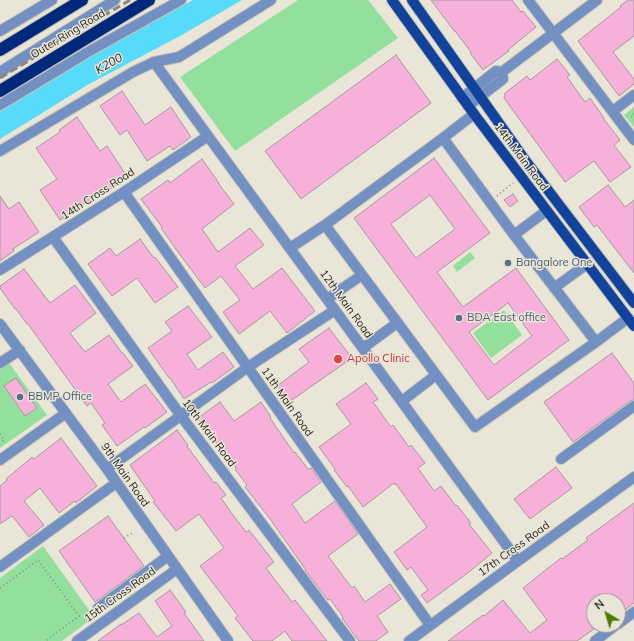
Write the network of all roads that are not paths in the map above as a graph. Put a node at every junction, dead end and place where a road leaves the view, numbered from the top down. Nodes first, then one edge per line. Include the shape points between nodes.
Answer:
1 (52, 0) edge
2 (82, 0) edge
3 (114, 0) edge
4 (149, 0) edge
5 (181, 0) edge
6 (271, 0) edge
7 (392, 0) edge
8 (412, 0) edge
9 (528, 0) edge
10 (597, 0) edge
11 (0, 31) edge
12 (553, 33) junction
13 (0, 50) edge
14 (154, 62) junction
15 (0, 72) edge
16 (0, 91) edge
17 (477, 93) junction
18 (634, 95) edge
19 (462, 98) junction
20 (0, 105) edge
21 (471, 110) junction
22 (613, 111) junction
23 (208, 136) junction
24 (443, 138) junction
25 (634, 140) edge
26 (0, 151) edge
27 (124, 192) junction
28 (546, 211) junction
29 (325, 225) junction
30 (514, 235) junction
31 (54, 237) junction
32 (290, 248) junction
33 (587, 264) junction
34 (0, 270) edge
35 (362, 275) junction
36 (554, 288) junction
37 (327, 299) junction
38 (634, 303) edge
39 (335, 310) junction
40 (631, 322) edge
41 (397, 323) junction
42 (0, 324) edge
43 (596, 342) junction
44 (363, 348) junction
45 (20, 350) junction
46 (0, 363) edge
47 (248, 367) junction
48 (436, 375) junction
49 (402, 401) junction
50 (634, 406) edge
51 (66, 414) junction
52 (181, 416) junction
53 (561, 459) dead end
54 (0, 460) edge
55 (107, 469) junction
56 (634, 477) edge
57 (116, 483) junction
58 (168, 556) junction
59 (518, 560) junction
60 (0, 567) edge
61 (177, 569) junction
62 (98, 608) dead end
63 (430, 625) junction
64 (605, 633) edge
65 (224, 639) edge
66 (77, 641) edge
67 (350, 641) edge
68 (409, 641) edge
69 (595, 641) edge

1 - 11 street
2 - 13 highway, Outer Ring Road
3 - 15 street
4 - 16 highway, Outer Ring Road
5 - 20 street
6 - 14 street via 178,57
7 - 19 main road, 14th Main Road
8 - 17 main road, 14th Main Road
9 - 12 street
10 - 12 street
12 - 17 street via 502,72 503,79
12 - 22 street
14 - 23 street, 12th Main Road
14 - 26 street
17 - 19 street
17 - 21 street
17 - 38 main road, 14th Main Road
18 - 22 street
19 - 21 main road, 14th Main Road
21 - 24 street
21 - 28 main road, 14th Main Road
22 - 25 street
23 - 27 street, 14th Cross Road
23 - 32 street, 12th Main Road
24 - 29 street
24 - 30 street
27 - 31 street, 14th Cross Road
27 - 47 street, 11th Main Road
28 - 30 street
28 - 33 main road, 14th Main Road
29 - 32 street
29 - 35 street
30 - 36 street
31 - 34 street, 14th Cross Road
31 - 52 street, 10th Main Road
32 - 37 street, 12th Main Road
33 - 36 street
33 - 40 main road, 14th Main Road
35 - 37 street
35 - 41 street
36 - 43 street
37 - 39 street, 12th Main Road
39 - 44 street, 12th Main Road
39 - 47 street
40 - 43 street
41 - 44 street
41 - 48 street
42 - 45 street, 9th Main Road
43 - 48 street via 475,427
44 - 49 street, 12th Main Road
45 - 46 street
45 - 51 street, 9th Main Road
47 - 52 street
47 - 63 street, 11th Main Road
48 - 49 street
49 - 59 street, 12th Main Road
50 - 53 street
51 - 54 street
51 - 55 street, 9th Main Road
52 - 55 street
52 - 67 street, 10th Main Road
55 - 57 street, 9th Main Road
56 - 59 street, 17th Cross Road
57 - 58 street, 9th Main Road
57 - 60 street
58 - 61 street, 9th Main Road
58 - 62 street
59 - 63 street, 17th Cross Road
61 - 65 street, 9th Main Road
61 - 66 street, 15th Cross Road
63 - 68 street, 17th Cross Road
64 - 69 street

